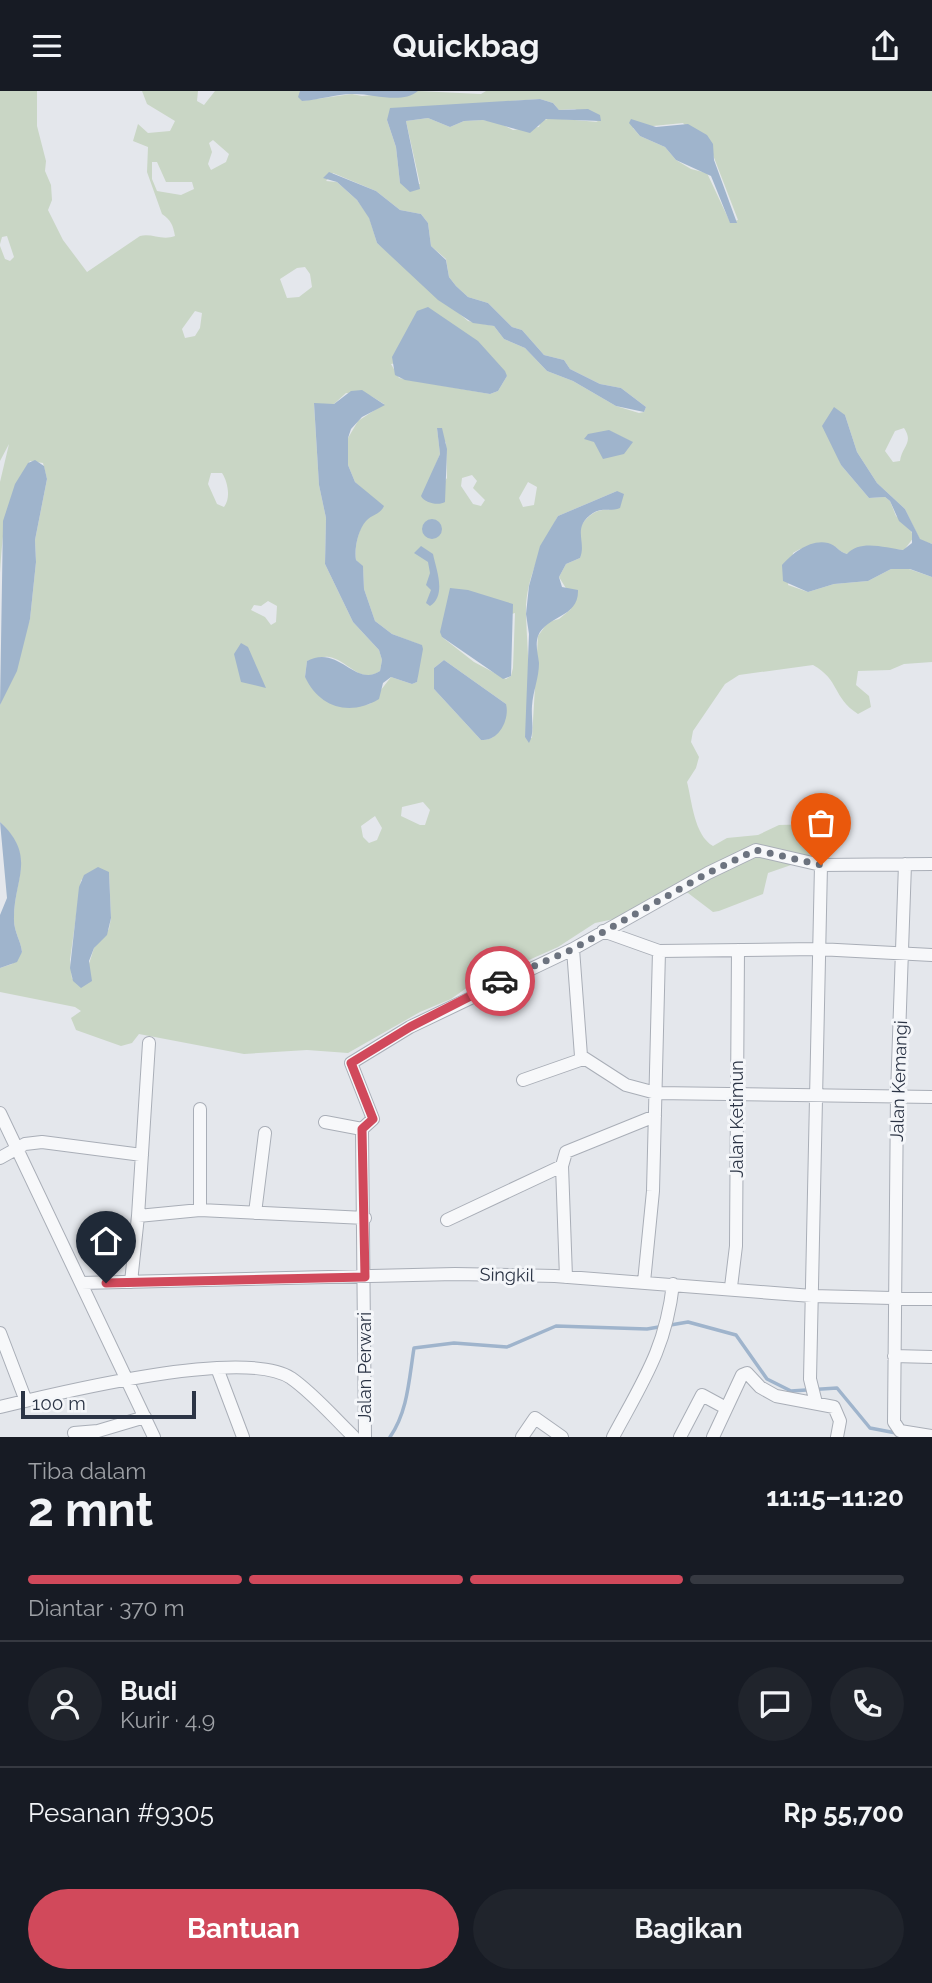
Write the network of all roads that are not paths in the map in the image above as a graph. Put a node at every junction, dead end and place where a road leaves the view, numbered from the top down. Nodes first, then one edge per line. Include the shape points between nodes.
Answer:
1 (905, 864) junction
2 (932, 864) edge
3 (821, 865) junction
4 (603, 931) junction
5 (573, 949) junction
6 (818, 949) junction
7 (738, 950) junction
8 (659, 951) junction
9 (902, 954) junction
10 (932, 955) edge
11 (149, 1043) dead end
12 (583, 1059) junction
13 (523, 1080) dead end
14 (656, 1093) junction
15 (897, 1094) junction
16 (737, 1095) junction
17 (816, 1095) junction
18 (932, 1097) edge
19 (200, 1108) dead end
20 (0, 1113) edge
21 (655, 1117) junction
22 (325, 1122) dead end
23 (362, 1129) junction
24 (265, 1133) dead end
25 (17, 1148) junction
26 (142, 1155) junction
27 (0, 1158) edge
28 (562, 1165) junction
29 (200, 1210) junction
30 (255, 1213) junction
31 (138, 1216) junction
32 (365, 1218) junction
33 (447, 1220) dead end
34 (365, 1277) junction
35 (566, 1277) junction
36 (131, 1282) junction
37 (645, 1282) junction
38 (81, 1283) junction
39 (673, 1284) junction
40 (731, 1287) junction
41 (812, 1296) junction
42 (894, 1298) junction
43 (932, 1299) edge
44 (0, 1333) edge
45 (894, 1356) junction
46 (932, 1357) edge
47 (217, 1368) junction
48 (127, 1379) junction
49 (814, 1394) junction
50 (26, 1401) junction
51 (0, 1407) edge
52 (726, 1408) junction
53 (145, 1417) junction
54 (74, 1433) dead end
55 (932, 1436) edge
56 (154, 1437) edge
57 (243, 1437) edge
58 (354, 1437) edge
59 (365, 1437) edge
60 (522, 1437) edge
61 (562, 1437) edge
62 (614, 1437) edge
63 (680, 1437) edge
64 (713, 1437) edge
65 (837, 1437) edge

1 - 2 street, Jalan Perwari
1 - 3 street, Jalan Perwari
1 - 9 street, Jalan Kemangi
3 - 4 street, Jalan Perwari via 756,850
3 - 6 street
4 - 5 street, Jalan Perwari
4 - 8 street
5 - 12 street
5 - 23 street, Jalan Perwari via 422,1021 352,1062 373,1115
6 - 7 street
6 - 9 street
6 - 17 street
7 - 8 street
7 - 16 street, Jalan Ketimun
8 - 14 street
9 - 10 street
9 - 15 street, Jalan Kemangi
11 - 26 street
12 - 13 street
12 - 14 street via 626,1085
14 - 16 street
14 - 21 street
15 - 17 street
15 - 18 street
15 - 42 street, Jalan Kemangi
16 - 17 street
16 - 40 street, Jalan Ketimun via 736,1246
17 - 41 street
19 - 29 street
20 - 25 street
21 - 28 street via 572,1148
21 - 37 street
22 - 23 street
23 - 32 street, Jalan Perwari
24 - 30 street
25 - 26 street via 42,1142
25 - 27 street
25 - 38 street
26 - 31 street
28 - 33 street
28 - 35 street
29 - 30 street
29 - 31 street
30 - 32 street
31 - 36 street
32 - 34 street, Jalan Perwari
34 - 35 street, Singkil
34 - 36 street, Singkil
34 - 59 street, Jalan Perwari
35 - 37 street, Singkil
36 - 38 street, Singkil
37 - 39 street, Singkil
38 - 48 street
39 - 40 street, Singkil
39 - 62 street via 666,1333
40 - 41 street, Singkil
41 - 42 street, Singkil
41 - 49 street
42 - 43 street, Singkil
42 - 45 street, Jalan Kemangi
44 - 50 street
45 - 46 street
45 - 55 street, Jalan Kemangi via 894,1422 900,1431
47 - 48 street
47 - 57 street
47 - 58 street via 263,1370 291,1379
48 - 50 street
48 - 53 street
49 - 52 street via 776,1396 747,1373
49 - 65 street via 838,1413
50 - 51 street
52 - 63 street via 702,1395
52 - 64 street
53 - 54 street
53 - 56 street
60 - 61 street via 535,1418

